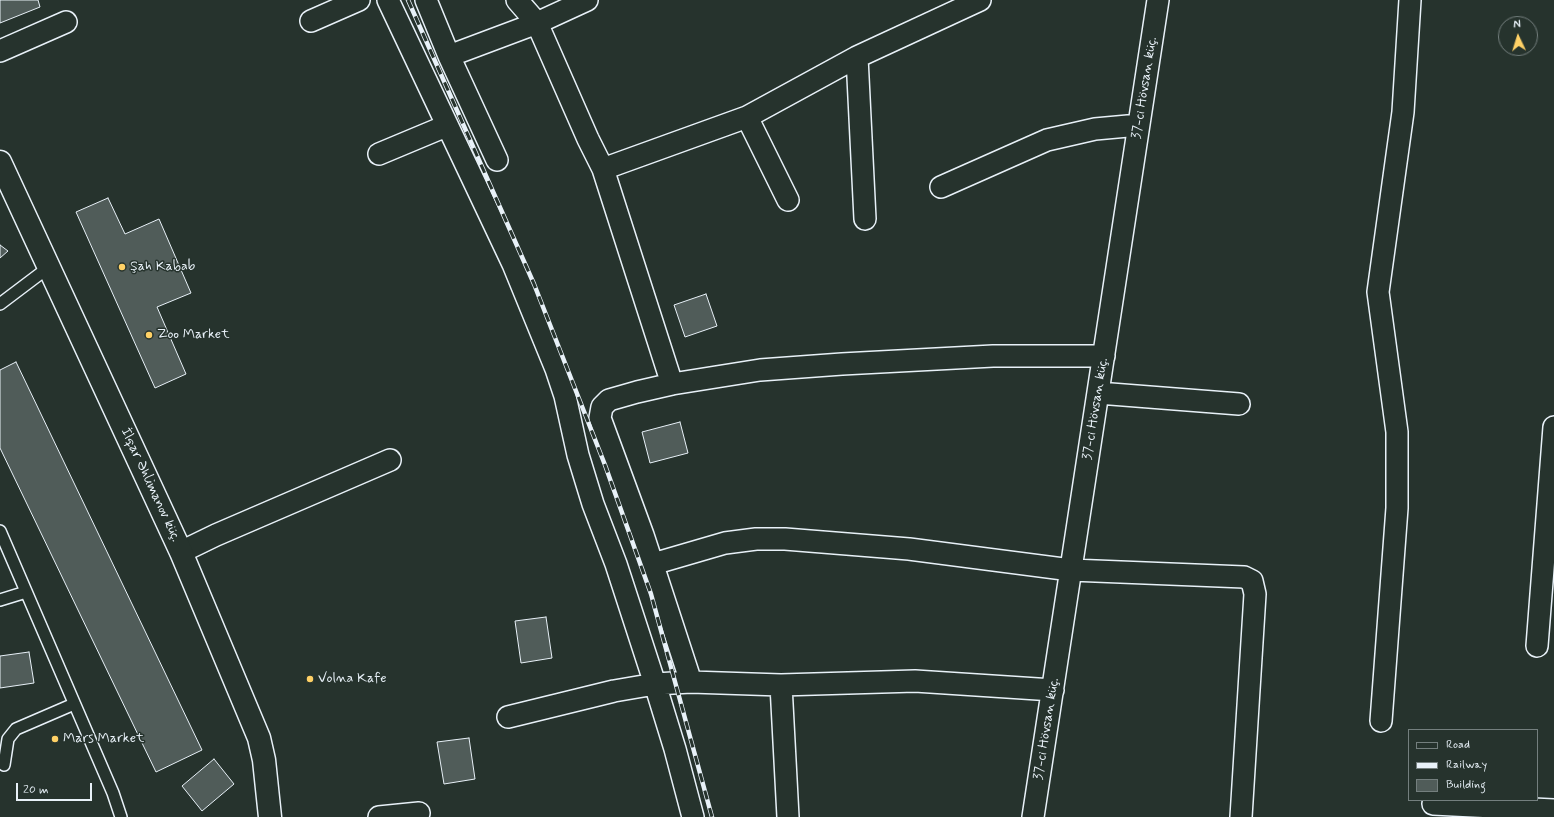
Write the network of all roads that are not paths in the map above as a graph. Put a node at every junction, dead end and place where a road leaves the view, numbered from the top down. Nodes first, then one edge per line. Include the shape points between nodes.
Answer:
1 (358, 0) edge
2 (388, 0) edge
3 (426, 0) edge
4 (517, 0) edge
5 (587, 0) edge
6 (980, 0) edge
7 (1158, 0) edge
8 (1410, 0) edge
9 (311, 20) dead end
10 (66, 22) dead end
11 (537, 23) junction
12 (0, 51) edge
13 (449, 56) junction
14 (857, 57) junction
15 (747, 117) junction
16 (1139, 125) junction
17 (446, 126) junction
18 (379, 154) dead end
19 (497, 160) dead end
20 (0, 162) edge
21 (603, 169) junction
22 (941, 187) dead end
23 (788, 200) dead end
24 (865, 219) dead end
25 (49, 267) junction
26 (0, 304) edge
27 (1104, 356) junction
28 (672, 384) junction
29 (1098, 393) junction
30 (1239, 404) dead end
31 (1554, 427) edge
32 (390, 460) dead end
33 (0, 531) edge
34 (181, 552) junction
35 (653, 564) junction
36 (1071, 570) junction
37 (26, 592) junction
38 (0, 600) edge
39 (1537, 646) dead end
40 (691, 682) junction
41 (655, 684) junction
42 (781, 685) junction
43 (1053, 690) junction
44 (74, 704) junction
45 (508, 717) dead end
46 (1381, 721) dead end
47 (4, 765) dead end
48 (1433, 804) dead end
49 (1554, 810) edge
50 (419, 813) dead end
51 (121, 817) edge
52 (270, 817) edge
53 (379, 817) edge
54 (693, 817) edge
55 (788, 817) edge
56 (1033, 817) edge
57 (1241, 817) edge

1 - 9 street
2 - 17 street
3 - 13 street
4 - 11 street
5 - 11 street
6 - 14 street
7 - 16 street, 37-ci Hövsan küç.
8 - 46 street via 1403,112 1378,292 1397,432 1397,508
10 - 12 street
11 - 13 street
11 - 21 street
13 - 19 street
14 - 15 street
14 - 24 street
15 - 21 street
15 - 23 street
16 - 22 street via 1095,129 1047,140
16 - 27 street, 37-ci Hövsan küç.
17 - 18 street
17 - 41 street via 513,264 556,369 593,504 616,564
20 - 25 street, İlqar Əhlimanov küç.
21 - 28 street
25 - 26 lane
25 - 34 street, İlqar Əhlimanov küç.
27 - 28 street via 993,356 842,364 760,370
27 - 29 street, 37-ci Hövsan küç.
28 - 35 street via 609,400 602,407 600,418
29 - 30 street
29 - 36 street, 37-ci Hövsan küç.
31 - 39 street
32 - 34 street
33 - 37 lane
34 - 52 street, İlqar Əhlimanov küç. via 259,738
35 - 36 street via 725,544 756,539 785,539 909,549
35 - 40 street
36 - 43 street, 37-ci Hövsan küç.
36 - 57 street via 1244,577 1252,581 1255,594
37 - 38 lane
37 - 44 lane
40 - 41 street
40 - 42 street
41 - 45 street via 614,691
41 - 54 street
42 - 43 street via 915,681
42 - 55 street
43 - 56 street, 37-ci Hövsan küç.
44 - 47 lane via 16,729 8,739
44 - 51 lane
48 - 49 street
50 - 53 street

